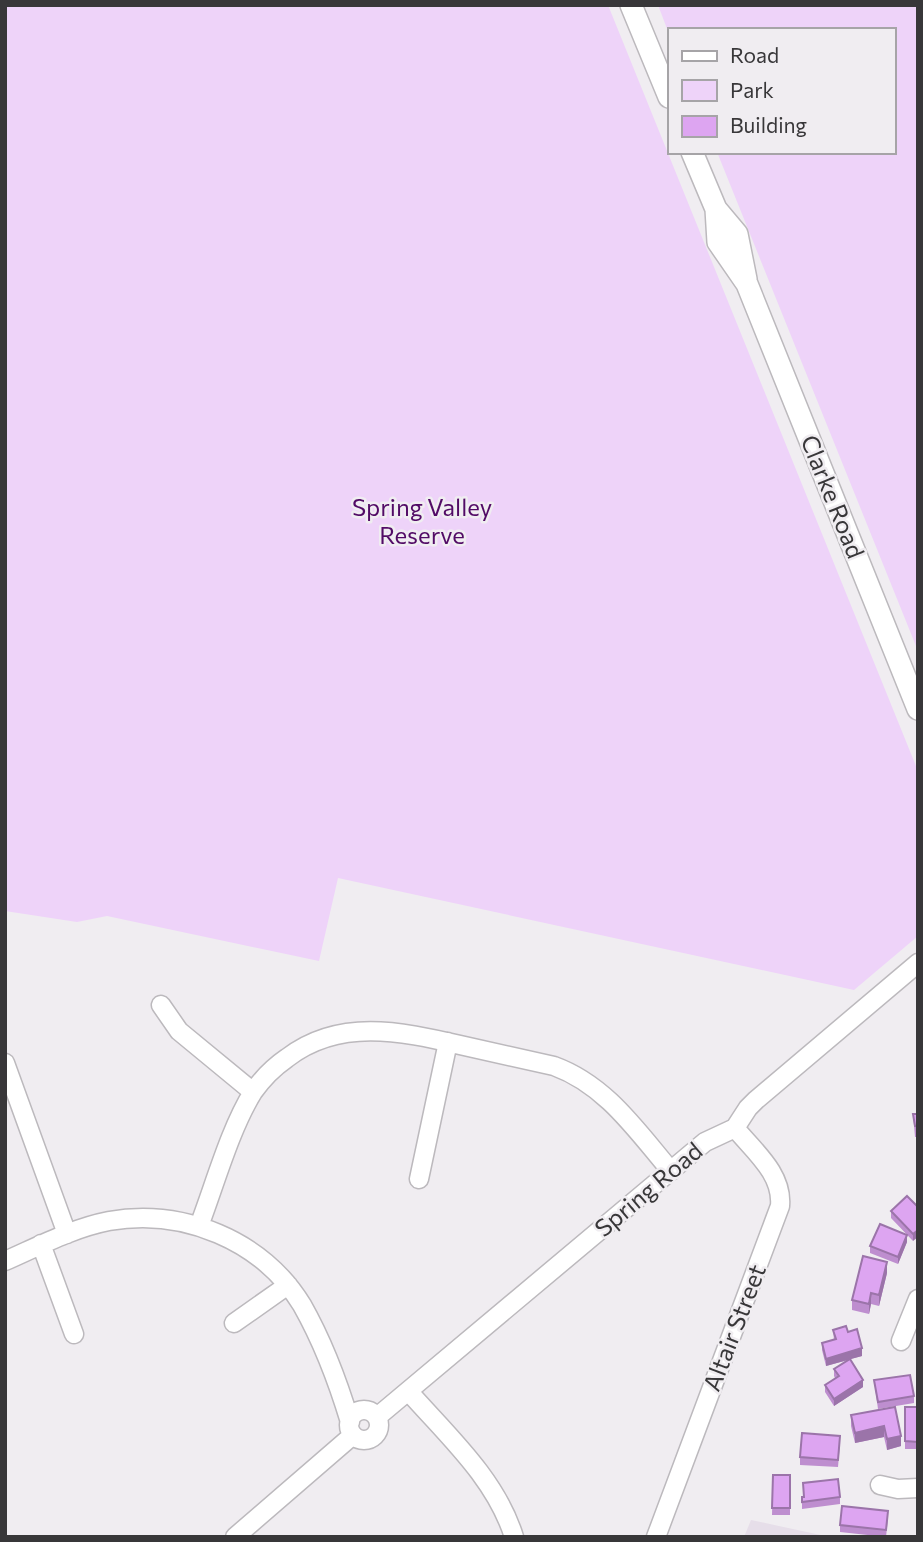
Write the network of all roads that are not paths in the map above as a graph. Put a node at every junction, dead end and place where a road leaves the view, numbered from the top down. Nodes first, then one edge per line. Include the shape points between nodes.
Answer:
1 (631, 5) edge
2 (668, 95) edge
3 (693, 154) edge
4 (918, 709) edge
5 (918, 963) edge
6 (161, 1005) dead end
7 (448, 1042) junction
8 (5, 1063) edge
9 (253, 1092) junction
10 (735, 1128) junction
11 (671, 1171) junction
12 (419, 1179) dead end
13 (199, 1226) junction
14 (67, 1234) junction
15 (41, 1244) junction
16 (5, 1261) edge
17 (288, 1285) junction
18 (918, 1299) edge
19 (234, 1324) dead end
20 (74, 1334) dead end
21 (901, 1341) dead end
22 (336, 1376) junction
23 (409, 1392) junction
24 (371, 1414) junction
25 (351, 1429) junction
26 (880, 1485) dead end
27 (918, 1488) edge
28 (235, 1537) edge
29 (514, 1537) edge
30 (656, 1537) edge

1 - 2 main road
3 - 4 main road, Clarke Road via 716,209 718,242 747,284
5 - 10 street, Spring Road via 751,1104
6 - 9 street via 178,1031
7 - 9 street via 370,1030 328,1035 292,1054
7 - 11 street via 554,1066 584,1079 607,1097
7 - 12 street
8 - 14 street
9 - 13 street
10 - 11 street, Spring Road via 705,1142
10 - 30 street, Altair Street via 775,1175 780,1206
11 - 23 street, Spring Road
13 - 14 street via 137,1218
13 - 17 street via 245,1247
14 - 15 street
15 - 16 street
15 - 20 street
17 - 19 street
17 - 22 street
18 - 21 street
22 - 24 street
22 - 25 street
23 - 24 street, Spring Road
23 - 29 street via 491,1486
24 - 25 street via 354,1415
24 - 25 street via 379,1427 375,1436 362,1440
25 - 28 street
26 - 27 street

